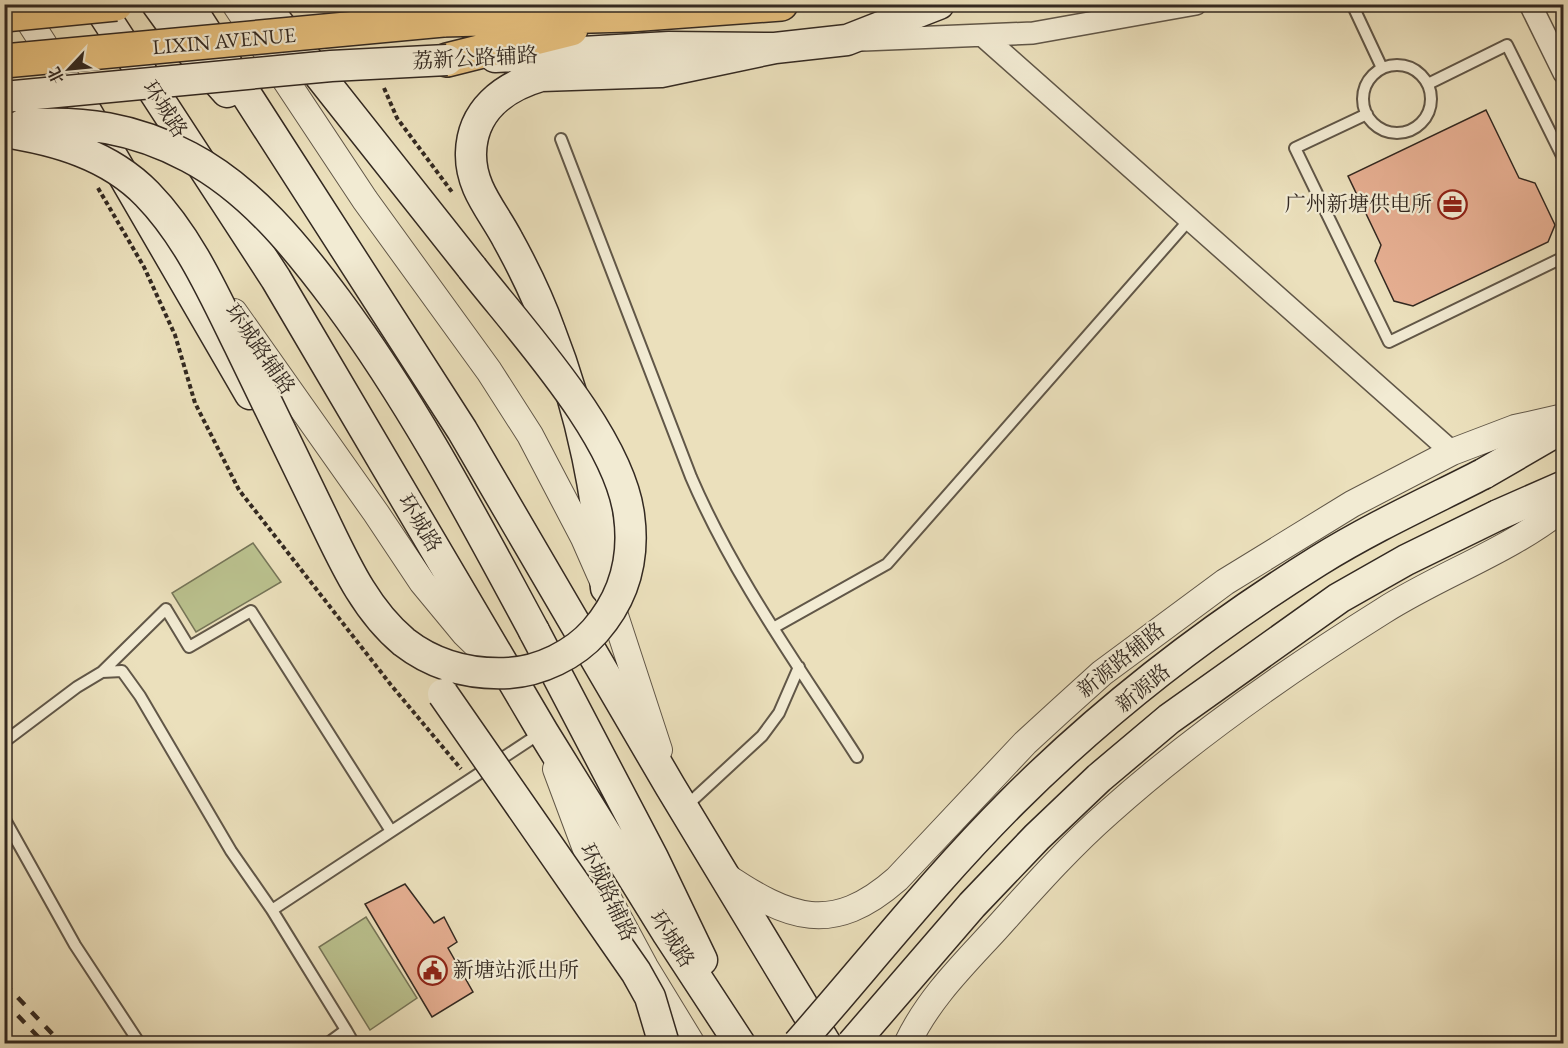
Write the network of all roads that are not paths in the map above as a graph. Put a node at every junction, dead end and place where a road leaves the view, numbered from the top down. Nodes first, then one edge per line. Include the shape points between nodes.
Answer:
1 (18, 4) edge
2 (97, 4) edge
3 (116, 4) edge
4 (157, 4) edge
5 (189, 4) edge
6 (235, 4) edge
7 (263, 4) edge
8 (781, 4) edge
9 (939, 4) edge
10 (1196, 4) edge
11 (1352, 4) edge
12 (1530, 4) edge
13 (4, 15) edge
14 (629, 15) junction
15 (982, 36) junction
16 (847, 40) junction
17 (775, 48) junction
18 (447, 60) junction
19 (4, 61) edge
20 (1382, 68) junction
21 (1563, 73) edge
22 (1428, 84) junction
23 (4, 97) edge
24 (83, 106) junction
25 (1367, 114) junction
26 (4, 127) edge
27 (4, 132) edge
28 (561, 139) dead end
29 (1563, 160) edge
30 (296, 171) junction
31 (1190, 219) junction
32 (1563, 257) edge
33 (1563, 417) edge
34 (1563, 427) edge
35 (1452, 452) junction
36 (1563, 486) edge
37 (1563, 507) edge
38 (606, 588) junction
39 (772, 628) junction
40 (800, 667) junction
41 (102, 672) junction
42 (514, 682) junction
43 (543, 732) junction
44 (4, 742) edge
45 (856, 757) dead end
46 (677, 797) junction
47 (4, 818) edge
48 (391, 831) junction
49 (722, 873) junction
50 (272, 910) junction
51 (346, 1030) junction
52 (739, 1043) edge
53 (140, 1044) edge
54 (327, 1044) edge
55 (354, 1044) edge
56 (664, 1044) edge
57 (692, 1044) edge
58 (798, 1044) edge
59 (826, 1044) edge
60 (852, 1044) edge
61 (908, 1044) edge

1 - 24 street, 环城路辅路
2 - 42 main road, 环城路 via 276,279
3 - 13 main road, bridge
4 - 30 main road via 194,55
5 - 30 main road
6 - 38 street via 365,201 489,371 530,435
7 - 27 main road, bridge via 552,370 612,458 625,494 632,533 626,577 604,620 574,650 535,668 514,673 480,673 441,664 402,640 364,598 207,279 176,230 146,193 96,157 47,140
8 - 14 main road
9 - 16 main road, 荔新公路辅路
10 - 15 street via 1033,33
11 - 20 lane
12 - 21 street
14 - 18 main road
14 - 19 main road, LIXIN AVENUE, bridge via 443,20
15 - 16 street
15 - 31 street
16 - 17 main road, 荔新公路辅路
17 - 18 main road, 荔新公路辅路 via 669,47
17 - 38 main road via 661,72 561,74 523,81 491,102 473,135 472,173 478,190 532,287 569,380 595,488
18 - 23 main road, 荔新公路辅路, bridge via 331,66
20 - 22 lane via 1392,65 1413,69
20 - 25 lane via 1367,83
22 - 25 lane via 1428,115 1412,130 1381,130
22 - 29 lane via 1507,45
24 - 42 street, 环城路辅路 via 183,240 422,582 465,634
24 - 56 main road, bridge via 295,468 443,694 636,972 650,997
25 - 32 lane via 1295,148 1389,342
26 - 52 main road, bridge via 77,123 107,126 189,157 243,194 322,281 390,375 440,458 684,920
28 - 39 lane via 691,477 724,548
30 - 46 main road via 462,430
31 - 35 street
31 - 39 lane via 887,564
33 - 35 street, 新源路辅路 via 1515,428
34 - 58 main road, 新源路, bridge via 1319,561 1149,681 1012,802
35 - 49 street, 新源路辅路 via 1300,534 1164,625 1025,743 897,879 857,909 824,915 792,911 753,894
36 - 60 main road, 新源路, bridge via 1498,514 1339,598 1169,719 1099,778 1038,837 972,905
37 - 61 street via 1528,532 1385,609 1285,674 1183,749 1108,813 1037,883 940,991 917,1023
38 - 46 street
39 - 40 lane
40 - 45 lane
40 - 46 lane via 779,713 762,736
41 - 44 lane
41 - 48 lane via 166,609 189,647 251,611
41 - 50 lane via 122,671 140,696 231,851
42 - 43 main road, 环城路
43 - 48 lane
43 - 52 main road, 环城路
43 - 57 street, 环城路辅路 via 596,876
46 - 49 main road
47 - 53 lane via 75,945
48 - 50 lane
49 - 59 main road
50 - 51 lane
51 - 54 lane
51 - 55 lane

